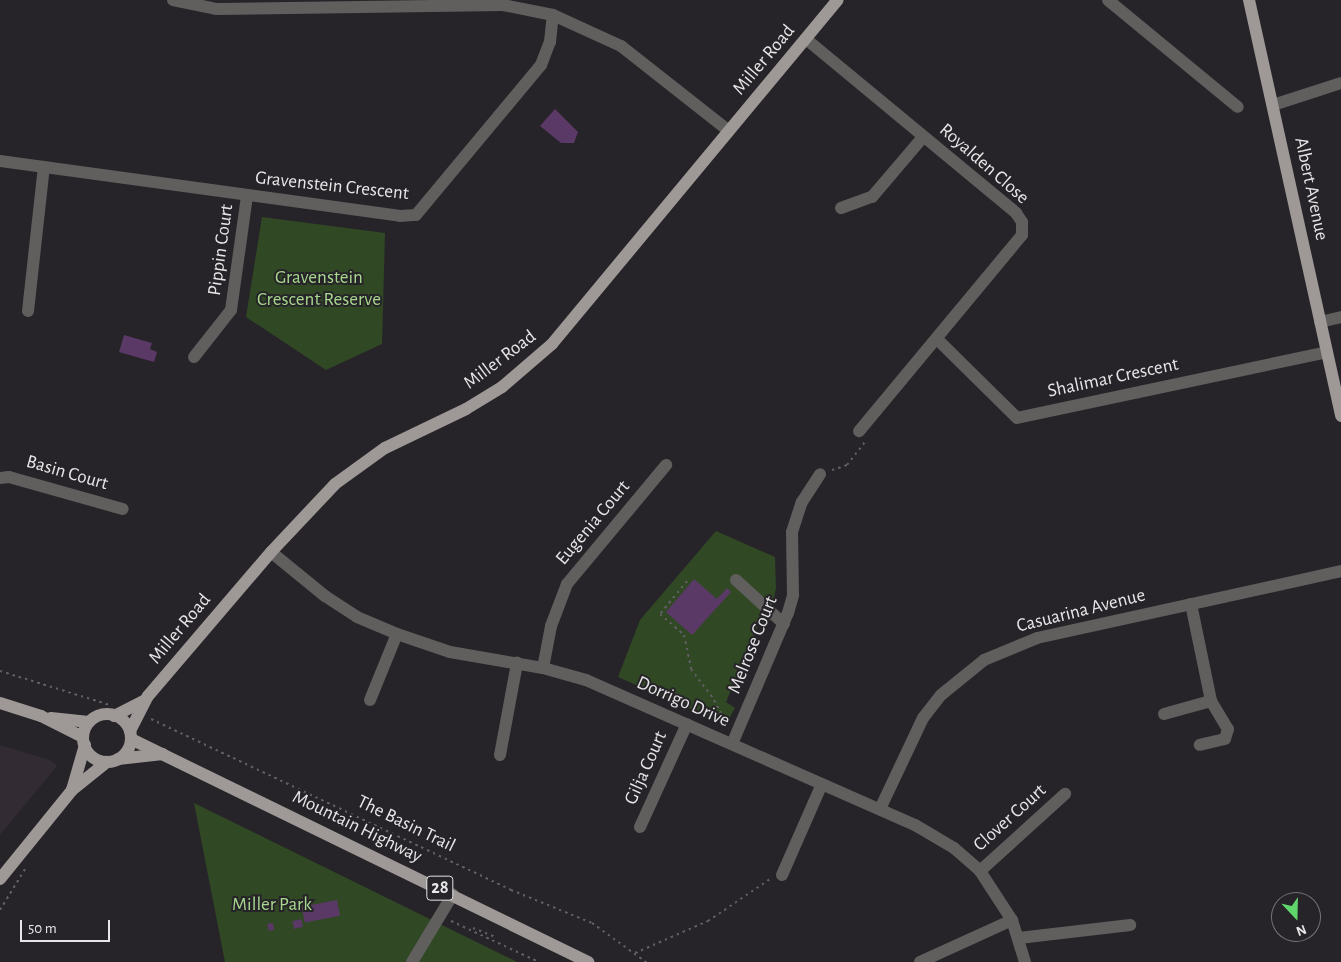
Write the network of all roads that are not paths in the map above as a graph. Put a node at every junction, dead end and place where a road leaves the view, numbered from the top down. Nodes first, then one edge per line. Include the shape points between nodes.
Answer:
1 (173, 0) edge
2 (838, 0) edge
3 (1108, 0) edge
4 (1249, 0) edge
5 (404, 2) edge
6 (217, 4) edge
7 (553, 15) junction
8 (806, 39) junction
9 (1341, 83) edge
10 (1273, 105) junction
11 (1238, 107) dead end
12 (729, 130) junction
13 (923, 137) junction
14 (0, 161) edge
15 (44, 167) junction
16 (247, 196) junction
17 (841, 208) dead end
18 (28, 311) dead end
19 (1341, 317) edge
20 (1320, 322) junction
21 (937, 339) junction
22 (1327, 352) junction
23 (194, 357) dead end
24 (1341, 416) edge
25 (863, 435) road end
26 (666, 465) dead end
27 (820, 474) road end
28 (0, 478) edge
29 (123, 509) dead end
30 (271, 552) junction
31 (1341, 571) edge
32 (736, 580) dead end
33 (1191, 604) junction
34 (784, 624) junction
35 (397, 634) junction
36 (517, 663) junction
37 (543, 668) junction
38 (370, 700) dead end
39 (144, 701) junction
40 (1211, 701) junction
41 (0, 703) edge
42 (114, 711) junction
43 (1164, 714) dead end
44 (41, 716) junction
45 (89, 722) junction
46 (686, 724) junction
47 (130, 735) junction
48 (84, 741) junction
49 (732, 744) junction
50 (1200, 745) dead end
51 (163, 754) junction
52 (500, 755) dead end
53 (113, 760) junction
54 (822, 784) junction
55 (72, 790) junction
56 (1064, 794) dead end
57 (880, 809) junction
58 (640, 827) dead end
59 (980, 871) junction
60 (782, 875) road end
61 (0, 880) edge
62 (453, 894) junction
63 (1012, 920) junction
64 (1130, 925) dead end
65 (1019, 938) junction
66 (412, 962) edge
67 (588, 962) edge
68 (920, 962) edge
69 (1026, 962) edge

1 - 6 street
2 - 8 main road, Miller Road
3 - 11 street
4 - 10 main road, Albert Avenue
5 - 6 street
5 - 7 street via 503,5
7 - 12 street via 627,50
7 - 16 street, Gravenstein Crescent via 550,42 542,65 416,215 400,216
8 - 12 main road, Miller Road
8 - 13 street, Royalden Close
9 - 10 street
10 - 20 main road, Albert Avenue
12 - 30 main road, Miller Road via 552,344 502,387 466,409 385,448 359,466 335,484
13 - 17 street via 872,197
13 - 21 street, Royalden Close via 1022,222 1022,235
14 - 15 street, Gravenstein Crescent
15 - 16 street, Gravenstein Crescent
15 - 18 street
16 - 23 street, Pippin Court via 231,310
19 - 20 street
20 - 22 main road, Albert Avenue
21 - 22 street, Shalimar Crescent via 1017,418
21 - 25 street, Royalden Close
22 - 24 main road, Albert Avenue
26 - 37 street, Eugenia Court via 587,555 566,584 551,626
27 - 34 street, Melrose Court via 802,502 792,532 793,595
28 - 29 street, Basin Court via 9,477
30 - 35 street, Dorrigo Drive via 325,596 358,617
30 - 39 main road, Miller Road
31 - 33 street, Casuarina Avenue
32 - 34 street
33 - 40 street
33 - 57 street, Casuarina Avenue via 1037,638 984,660 941,695 923,718
34 - 49 street, Melrose Court
35 - 36 street, Dorrigo Drive via 450,652
35 - 38 street
36 - 37 street, Dorrigo Drive
36 - 52 street
37 - 46 street, Dorrigo Drive via 586,680
39 - 42 main road, Miller Road
39 - 47 main road, Miller Road
40 - 43 street
40 - 50 street via 1227,724 1227,734 1220,741
41 - 44 main road
42 - 45 main road
42 - 47 main road, 28
44 - 45 main road
44 - 48 main road
45 - 48 main road
46 - 49 street, Dorrigo Drive
46 - 58 street, Gilja Court
47 - 51 main road, Mountain Highway / 28
47 - 53 main road via 125,754
48 - 53 main road via 89,755
48 - 55 main road
49 - 54 street, Dorrigo Drive
51 - 53 main road
51 - 62 main road, Mountain Highway / 28
53 - 55 main road
54 - 57 street, Dorrigo Drive
54 - 60 street
55 - 61 main road
56 - 59 street, Clover Court
57 - 59 street, Dorrigo Drive via 954,848
59 - 63 street, Dorrigo Drive
62 - 66 street
62 - 67 main road, Mountain Highway / 28
63 - 65 street, Dorrigo Drive
63 - 68 street
64 - 65 street
65 - 69 street, Dorrigo Drive

